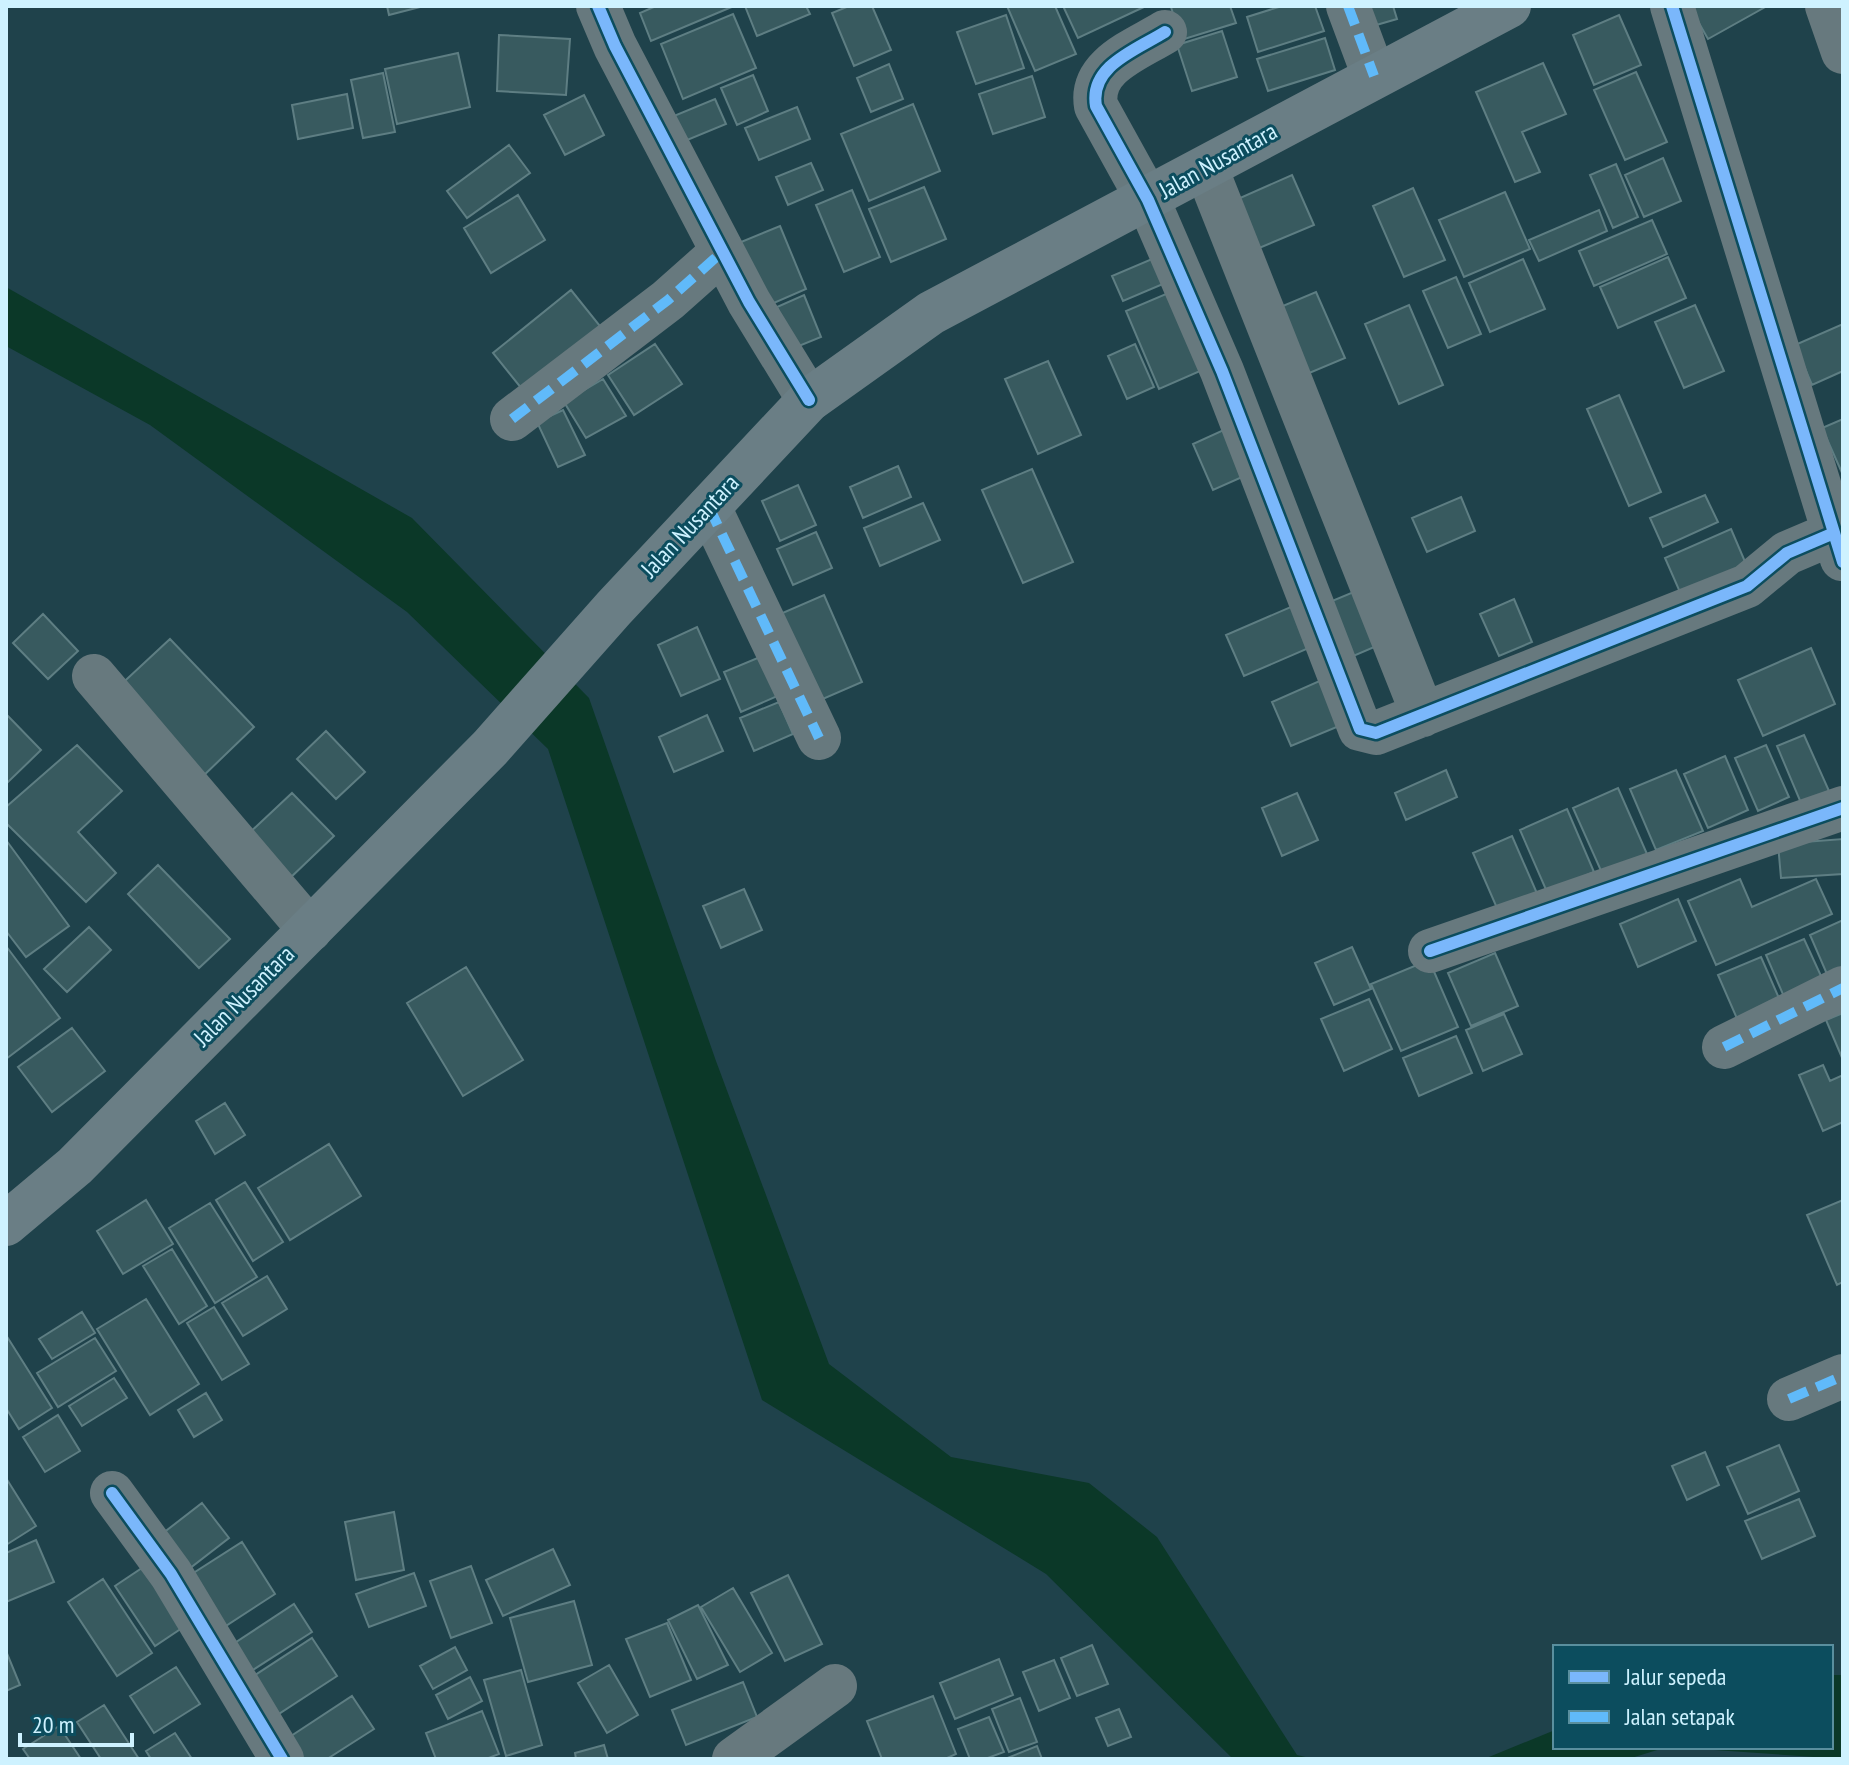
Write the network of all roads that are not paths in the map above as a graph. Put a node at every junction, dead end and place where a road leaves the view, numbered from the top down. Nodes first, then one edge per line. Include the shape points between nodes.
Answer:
1 (598, 6) edge
2 (1348, 6) edge
3 (1509, 6) edge
4 (1672, 6) edge
5 (1827, 6) edge
6 (1165, 32) dead end
7 (1843, 52) edge
8 (1374, 76) junction
9 (1206, 168) junction
10 (1148, 200) junction
11 (722, 252) junction
12 (809, 400) junction
13 (512, 419) dead end
14 (709, 507) junction
15 (1840, 551) edge
16 (94, 676) dead end
17 (1423, 715) junction
18 (819, 738) dead end
19 (1843, 808) edge
20 (310, 930) junction
21 (1430, 951) dead end
22 (1843, 988) edge
23 (1724, 1047) dead end
24 (6, 1224) edge
25 (1843, 1376) edge
26 (1789, 1399) dead end
27 (112, 1493) dead end
28 (835, 1686) dead end
29 (282, 1759) edge
30 (734, 1759) edge

1 - 11 street
2 - 8 street
3 - 8 highway, Jalan Nusantara
4 - 15 street
5 - 7 street
6 - 10 street via 1105,69 1094,92 1096,106
8 - 9 highway, Jalan Nusantara
9 - 10 highway, Jalan Nusantara
9 - 17 street
10 - 12 highway, Jalan Nusantara via 931,313
10 - 17 street via 1222,371 1355,721 1370,734
11 - 12 street
11 - 13 street
12 - 14 highway, Jalan Nusantara
14 - 18 street
14 - 20 highway, Jalan Nusantara via 490,748
15 - 17 street via 1787,553 1747,586
16 - 20 street
19 - 21 street
20 - 24 highway, Jalan Nusantara via 75,1166
22 - 23 street
25 - 26 street
27 - 29 street via 171,1574
28 - 30 street

